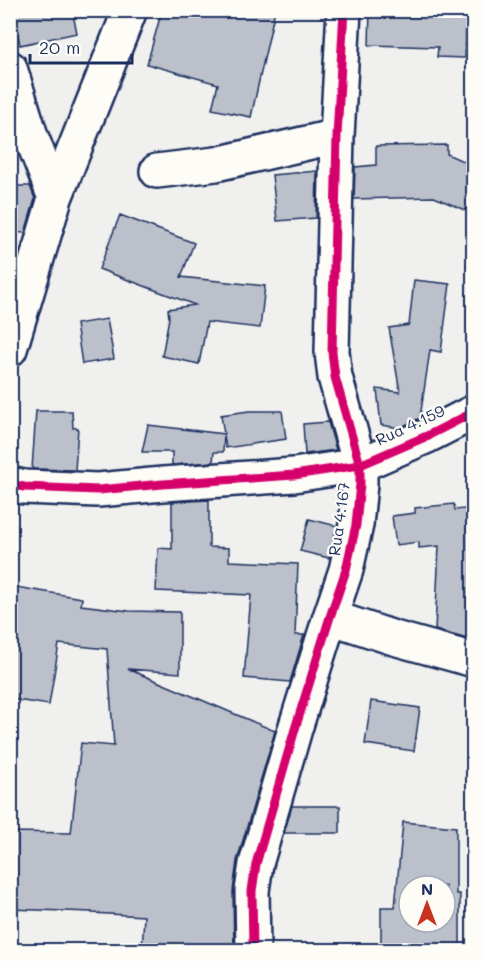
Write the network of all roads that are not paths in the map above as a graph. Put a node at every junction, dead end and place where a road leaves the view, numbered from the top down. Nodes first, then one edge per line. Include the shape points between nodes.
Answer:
1 (130, 10) edge
2 (344, 10) edge
3 (10, 68) edge
4 (337, 136) junction
5 (157, 171) dead end
6 (55, 198) junction
7 (10, 349) edge
8 (474, 412) edge
9 (360, 465) junction
10 (10, 484) edge
11 (330, 617) junction
12 (474, 660) edge
13 (253, 951) edge

1 - 6 street
2 - 4 street, Rua 4.167
3 - 6 street
4 - 5 street via 216,164
4 - 9 street, Rua 4.167 via 332,352 335,377
6 - 7 street
8 - 9 street, Rua 4.159
9 - 10 street, Rua 4.159 via 294,475 98,490 24,488
9 - 11 street, Rua 4.167 via 356,525
11 - 12 street
11 - 13 street, Rua 4.167 via 255,864

